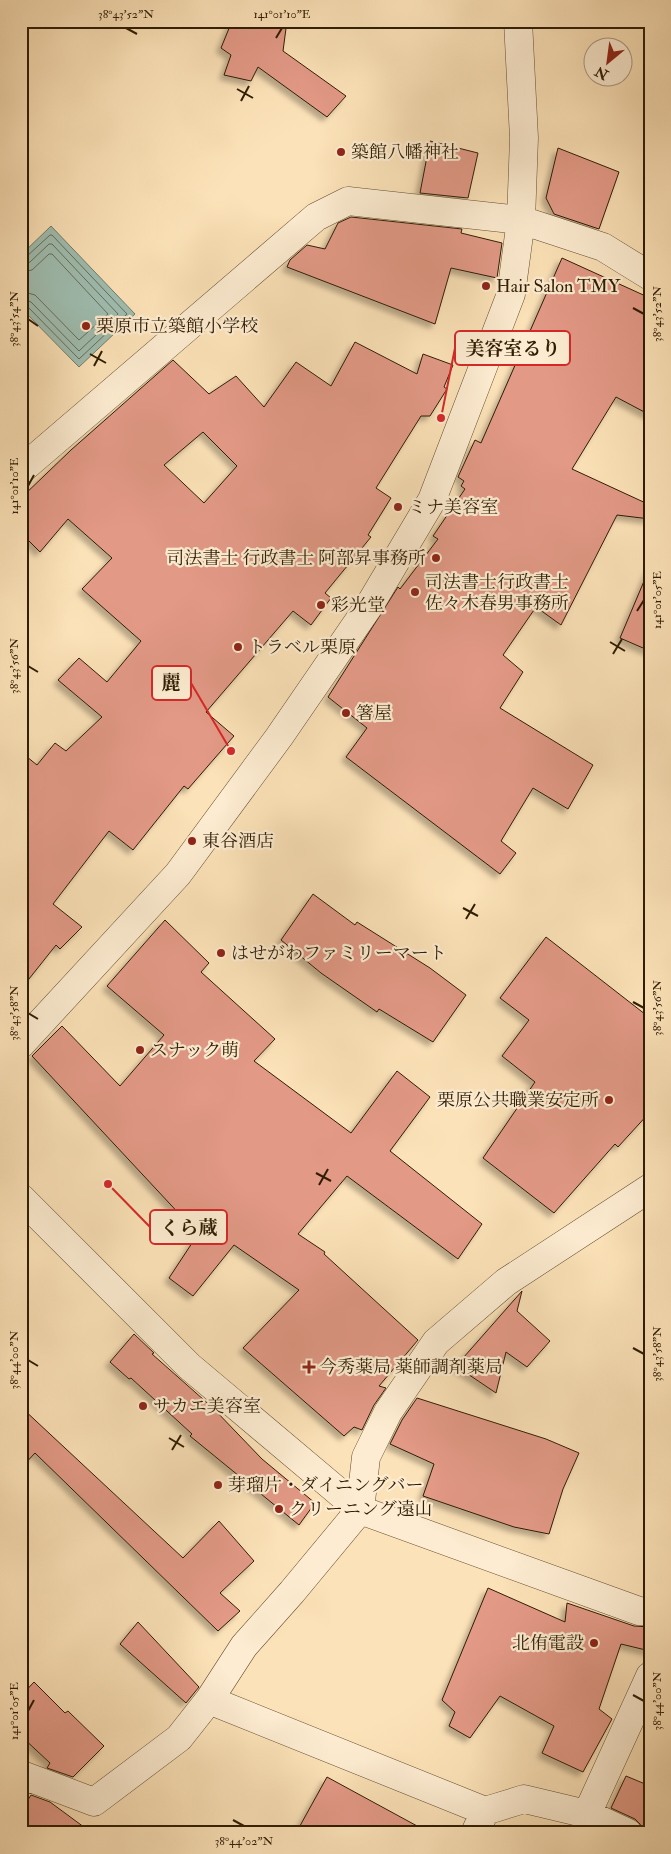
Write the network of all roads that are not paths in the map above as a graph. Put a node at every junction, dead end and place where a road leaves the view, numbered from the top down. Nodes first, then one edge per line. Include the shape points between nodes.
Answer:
1 (518, 21) edge
2 (520, 220) junction
3 (650, 276) edge
4 (21, 470) edge
5 (21, 1044) edge
6 (650, 1188) edge
7 (21, 1198) edge
8 (360, 1510) junction
9 (650, 1612) edge
10 (650, 1676) edge
11 (209, 1700) junction
12 (21, 1782) edge
13 (587, 1814) junction
14 (480, 1822) edge
15 (628, 1833) edge

1 - 2 street via 524,138
2 - 3 street via 602,247
2 - 4 street via 348,201 316,217
2 - 5 street via 511,294 432,500 374,598 279,738 178,874
6 - 8 street via 506,1282 436,1342 388,1412 366,1457
7 - 8 street via 190,1366
8 - 9 street via 639,1611
8 - 11 street via 244,1646
10 - 13 street
11 - 12 street via 178,1738 94,1802 25,1776
11 - 14 street
13 - 14 street via 524,1799
13 - 15 street

